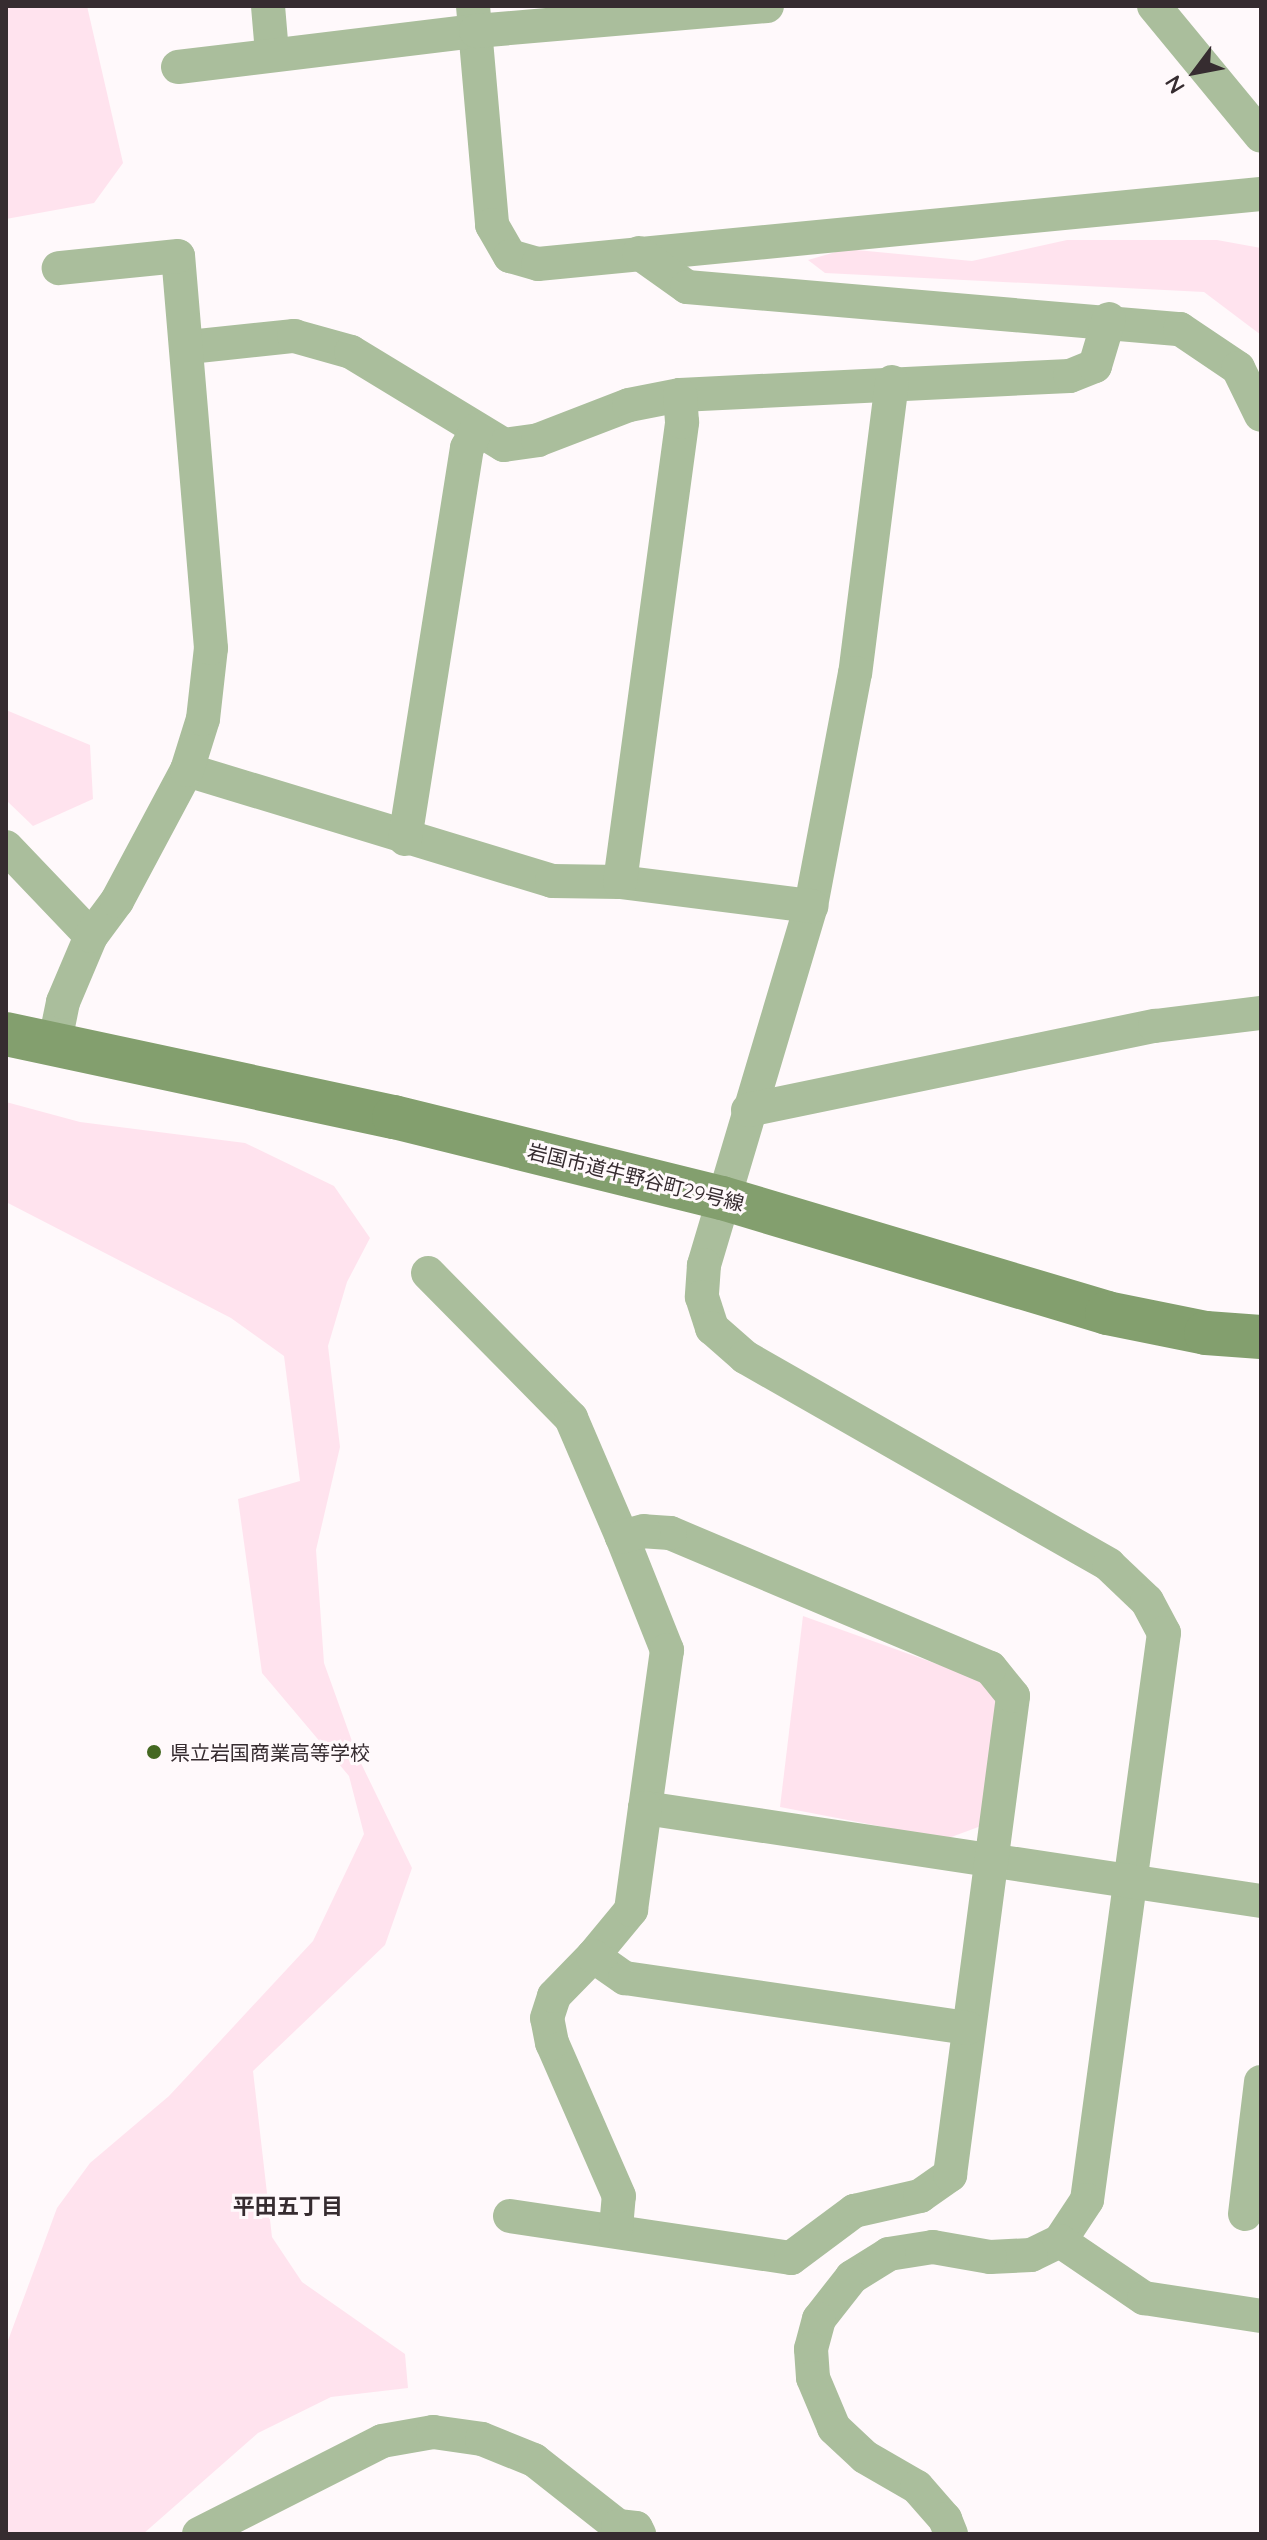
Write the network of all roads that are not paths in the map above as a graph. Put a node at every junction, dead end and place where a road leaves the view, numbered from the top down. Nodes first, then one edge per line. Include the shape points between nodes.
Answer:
1 (268, 6) edge
2 (767, 6) edge
3 (1154, 6) edge
4 (474, 19) edge
5 (272, 53) junction
6 (178, 67) dead end
7 (1261, 136) edge
8 (1261, 194) edge
9 (639, 253) junction
10 (59, 268) dead end
11 (1109, 319) junction
12 (189, 347) junction
13 (892, 382) junction
14 (680, 395) junction
15 (1261, 415) edge
16 (476, 430) junction
17 (187, 770) junction
18 (405, 839) junction
19 (6, 847) edge
20 (620, 882) junction
21 (811, 906) junction
22 (91, 936) junction
23 (1261, 1013) edge
24 (6, 1034) edge
25 (54, 1046) junction
26 (748, 1110) junction
27 (722, 1198) junction
28 (428, 1273) dead end
29 (1261, 1337) edge
30 (622, 1537) junction
31 (645, 1808) junction
32 (991, 1859) junction
33 (1132, 1881) junction
34 (1261, 1901) edge
35 (593, 1956) junction
36 (967, 2028) junction
37 (1261, 2082) edge
38 (1255, 2179) edge
39 (1245, 2214) dead end
40 (510, 2216) dead end
41 (616, 2228) junction
42 (1060, 2241) junction
43 (1261, 2316) edge
44 (199, 2534) edge
45 (639, 2534) edge
46 (951, 2534) edge

1 - 5 street
2 - 4 street
3 - 7 street
4 - 5 street
4 - 9 street via 492,225 510,256 538,264
5 - 6 street
8 - 9 street
9 - 11 street via 687,287 872,306
10 - 12 street via 178,256
11 - 13 street via 1095,366 1070,376
11 - 15 street via 1180,329 1238,368
12 - 16 street via 294,336 351,352
12 - 17 street via 211,648 203,719
13 - 14 street
13 - 21 street via 855,673
14 - 16 street via 629,405 538,440 504,445
14 - 20 street via 682,422
16 - 18 street via 467,448
17 - 18 street
17 - 22 street via 117,901
18 - 20 street via 552,881
19 - 22 street
20 - 21 street
21 - 26 street
22 - 25 street via 63,1002
23 - 26 street via 1155,1026
24 - 25 street, 岩国市道牛野谷町29号線
25 - 27 street, 岩国市道牛野谷町29号線 via 394,1117
26 - 27 street
27 - 29 street, 岩国市道牛野谷町29号線 via 1107,1313 1206,1333
27 - 33 street via 704,1265 702,1297 712,1328 745,1357 1109,1565 1147,1601 1164,1633 1163,1666
28 - 30 street via 571,1418
30 - 31 street via 667,1650
30 - 32 street via 644,1531 670,1533 990,1668 1013,1696
31 - 32 street
31 - 35 street via 631,1910
32 - 33 street
32 - 36 street
33 - 34 street
33 - 42 street via 1087,2200
35 - 36 street via 625,1978
35 - 41 street via 554,1996 547,2018 552,2043 619,2196
36 - 41 street via 950,2175 920,2196 854,2211 791,2258
37 - 38 street
38 - 39 street
40 - 41 street
42 - 43 street via 1144,2298
42 - 46 street via 1031,2255 990,2257 933,2247 889,2254 852,2277 819,2319 811,2349 813,2378 834,2428 865,2457 917,2487
44 - 45 street via 382,2441 433,2432 482,2439 534,2460 581,2491 618,2526 636,2528

